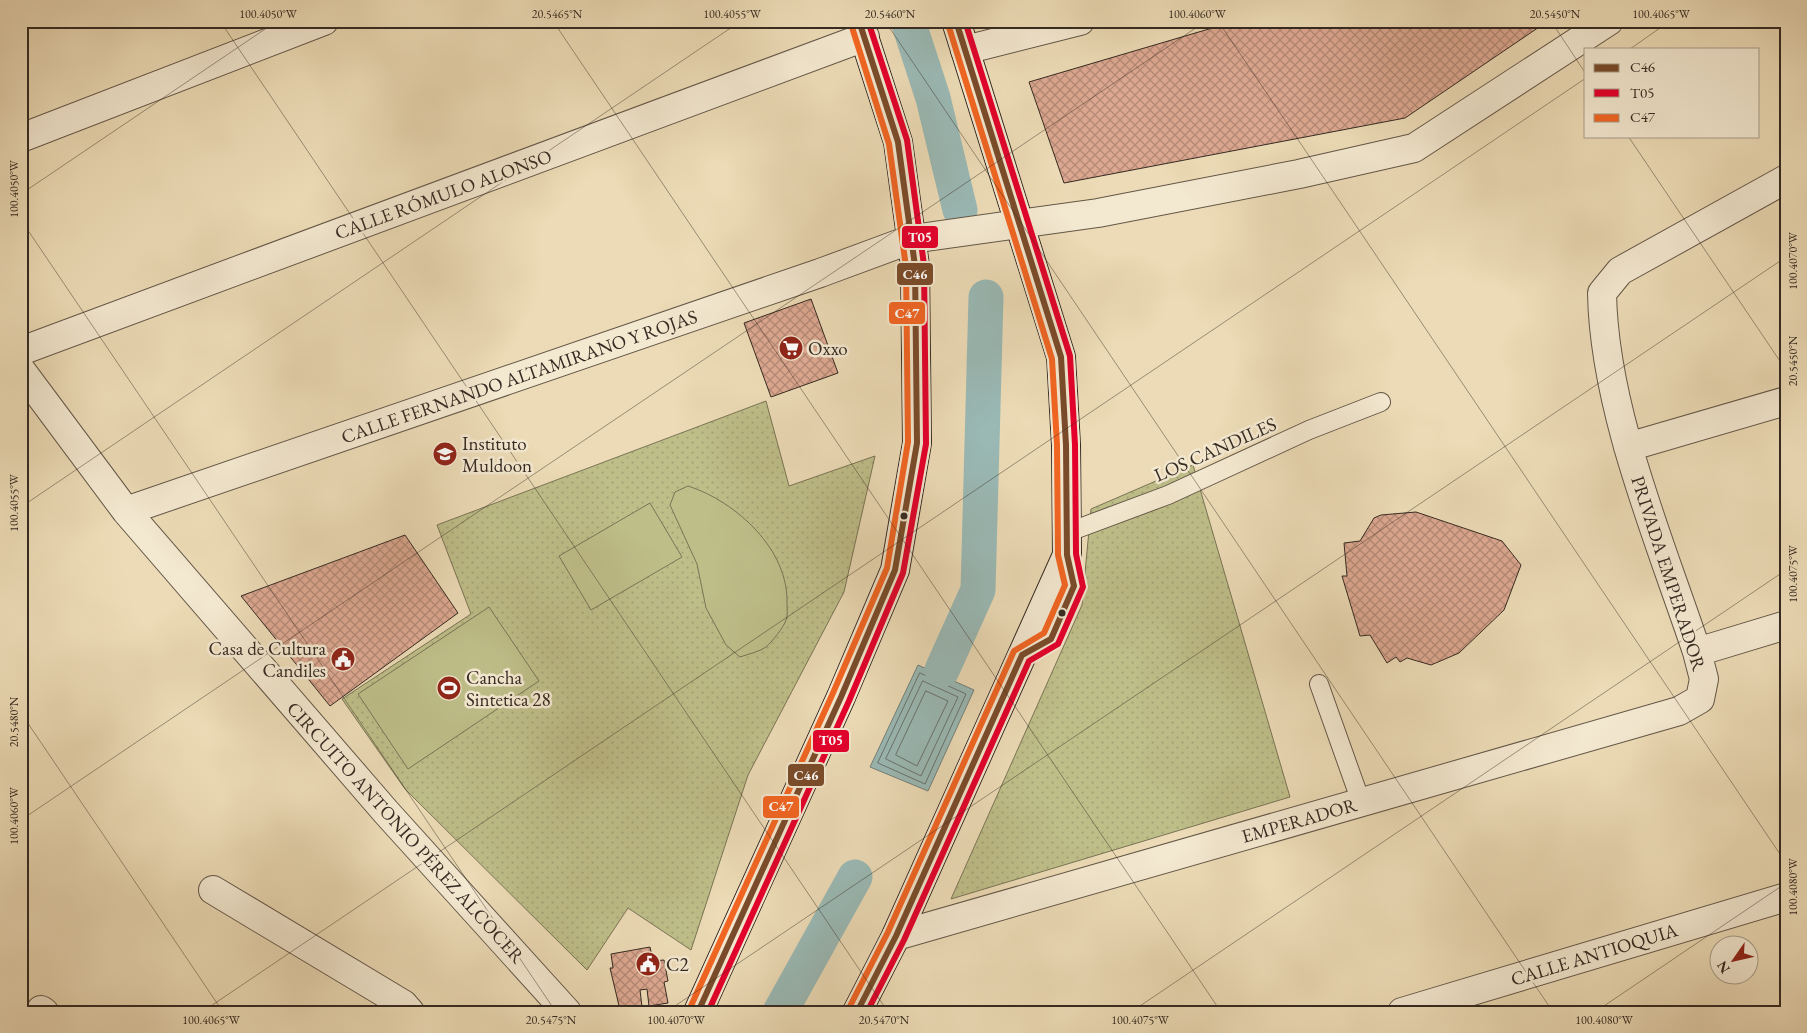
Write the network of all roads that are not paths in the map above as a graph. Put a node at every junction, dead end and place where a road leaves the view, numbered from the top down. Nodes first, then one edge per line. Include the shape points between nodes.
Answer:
1 (324, 21) edge
2 (956, 21) edge
3 (1080, 21) edge
4 (1608, 21) edge
5 (862, 29) edge
6 (964, 50) junction
7 (21, 138) edge
8 (1786, 178) edge
9 (1010, 226) junction
10 (912, 240) junction
11 (21, 351) edge
12 (21, 370) edge
13 (1786, 401) edge
14 (1381, 402) dead end
15 (1628, 447) junction
16 (126, 511) junction
17 (1066, 544) junction
18 (1786, 625) edge
19 (1697, 652) junction
20 (1319, 684) dead end
21 (1700, 699) joint
22 (1361, 802) junction
23 (213, 890) dead end
24 (1786, 897) edge
25 (896, 936) junction
26 (410, 1012) edge
27 (566, 1012) edge
28 (698, 1012) edge
29 (857, 1012) edge
30 (1402, 1012) edge

1 - 7 street
2 - 6 street
3 - 6 street
4 - 9 street, CALLE FERNANDO ALTAMIRANO Y ROJAS via 1414,148 1289,176
5 - 10 street via 898,142
5 - 11 street, CALLE RÓMULO ALONSO
6 - 9 street
8 - 15 street, PRIVADA EMPERADOR via 1620,271 1602,293 1602,332
9 - 10 street, CALLE FERNANDO ALTAMIRANO Y ROJAS
9 - 17 street via 1061,357 1066,445
10 - 16 street, CALLE FERNANDO ALTAMIRANO Y ROJAS
10 - 28 street via 917,443 895,570
12 - 16 street, CIRCUITO ANTONIO PÉREZ ALCOCER
13 - 15 street
14 - 17 lane, LOS CANDILES via 1309,430
15 - 19 street, PRIVADA EMPERADOR
16 - 27 street, CIRCUITO ANTONIO PÉREZ ALCOCER via 386,812
17 - 25 street via 1022,656
18 - 19 street
19 - 21 street, PRIVADA EMPERADOR via 1704,679
20 - 22 lane
21 - 22 street, EMPERADOR via 1679,711
22 - 25 street, EMPERADOR
23 - 26 street via 403,1004
24 - 30 street, CALLE ANTIOQUIA
25 - 29 street

